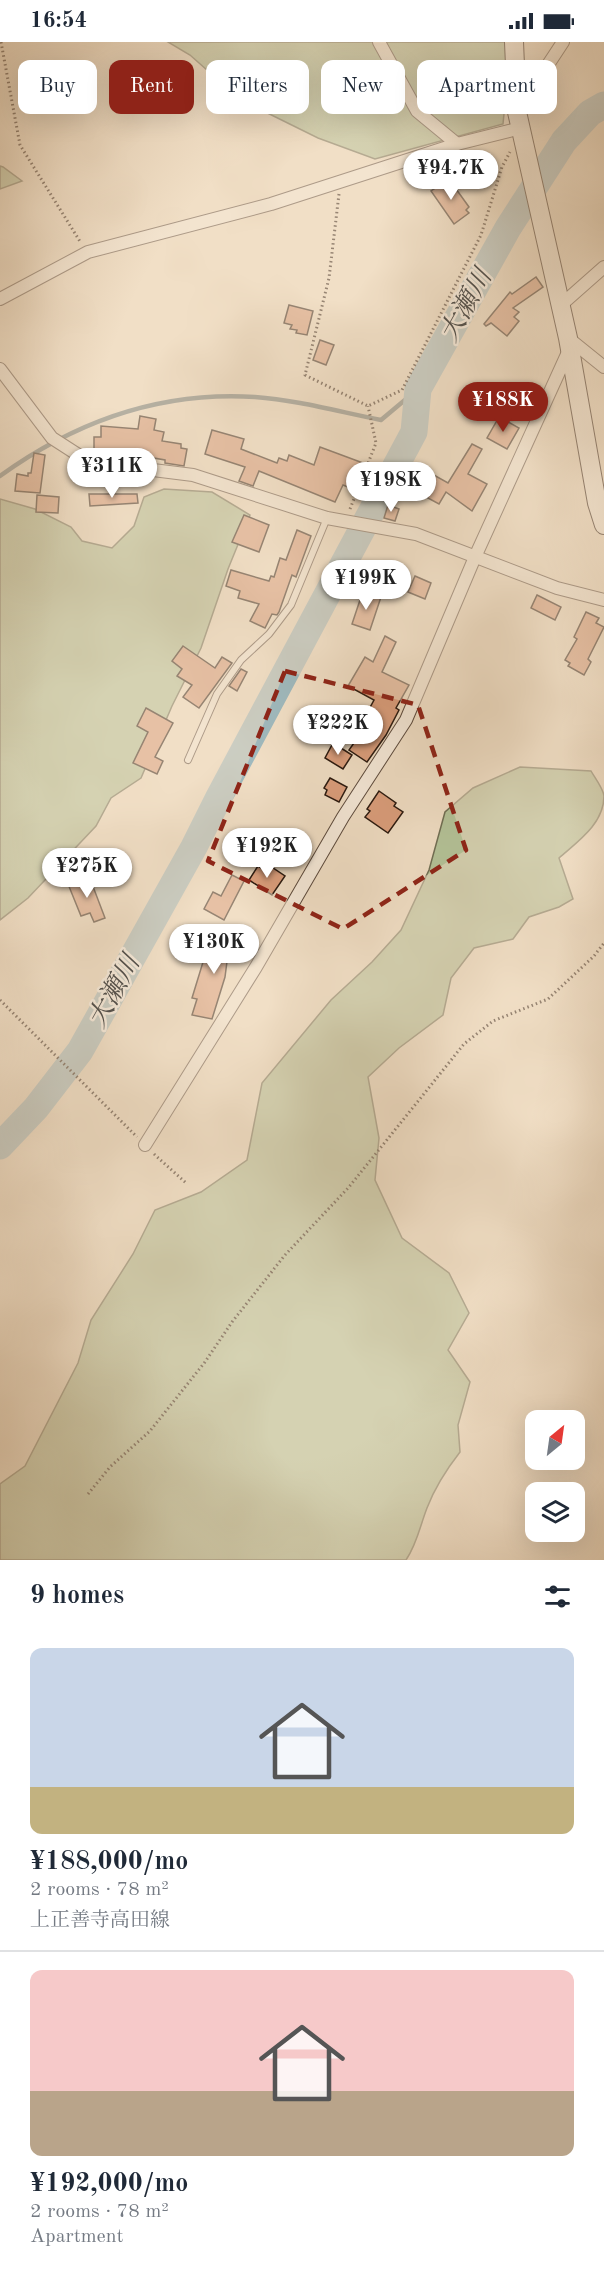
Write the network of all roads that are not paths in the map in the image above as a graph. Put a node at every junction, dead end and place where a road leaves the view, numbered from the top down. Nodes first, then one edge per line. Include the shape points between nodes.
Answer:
1 (379, 42) edge
2 (514, 42) edge
3 (573, 42) edge
4 (562, 46) edge
5 (519, 120) junction
6 (457, 144) junction
7 (604, 267) edge
8 (0, 299) edge
9 (561, 305) junction
10 (569, 344) junction
11 (604, 367) edge
12 (0, 369) edge
13 (327, 518) junction
14 (604, 525) edge
15 (476, 557) junction
16 (604, 600) edge
17 (188, 760) dead end
18 (145, 1145) road end

1 - 6 street via 417,111
2 - 5 main road
3 - 4 street
4 - 5 street
5 - 6 street
5 - 9 main road
6 - 8 street via 271,204 88,252
7 - 9 street
9 - 10 main road
10 - 11 street
10 - 14 main road
10 - 15 street
12 - 13 street via 52,438 83,458 193,475
13 - 15 street via 416,534
13 - 17 lane via 291,605 269,634 241,660 218,694
15 - 16 street via 557,588
15 - 18 street via 406,720

